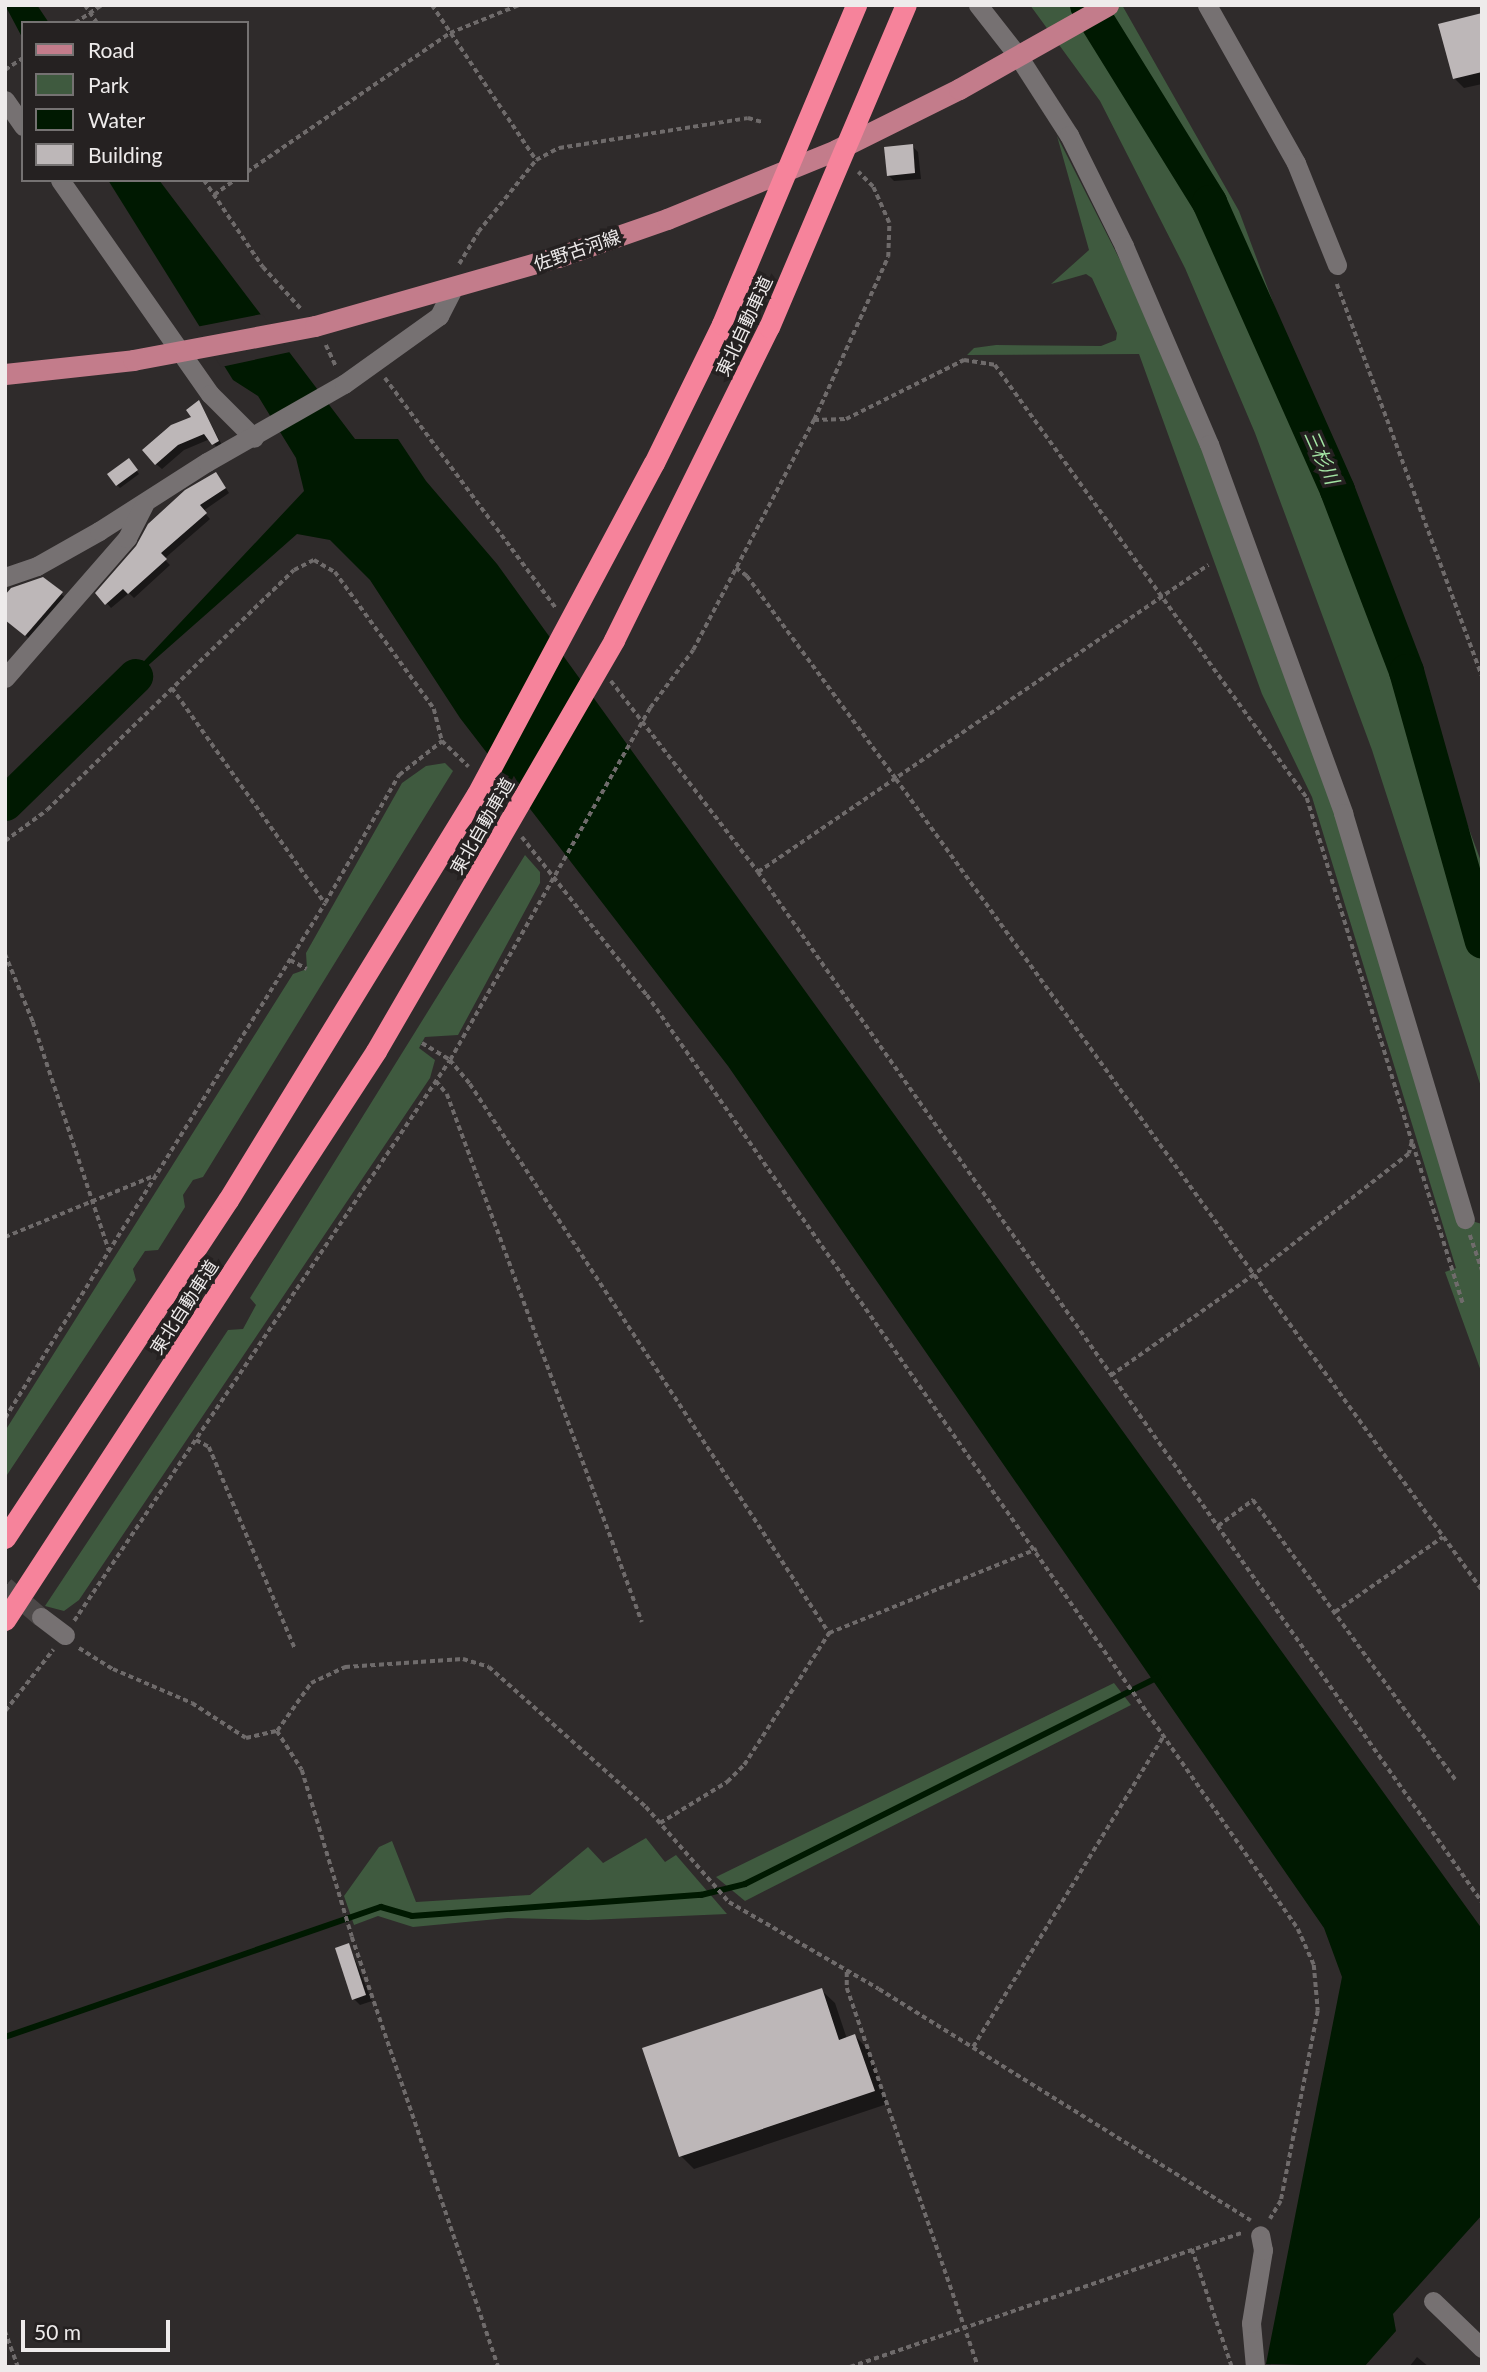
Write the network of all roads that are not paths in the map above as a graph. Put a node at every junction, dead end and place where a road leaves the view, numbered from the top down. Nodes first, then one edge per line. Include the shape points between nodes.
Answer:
1 (856, 5) edge
2 (906, 5) edge
3 (978, 5) edge
4 (1108, 5) edge
5 (1207, 5) edge
6 (1021, 54) junction
7 (5, 100) edge
8 (21, 123) edge
9 (62, 182) edge
10 (1337, 265) road end
11 (452, 290) junction
12 (190, 350) junction
13 (5, 374) edge
14 (254, 438) junction
15 (144, 505) junction
16 (5, 577) edge
17 (5, 678) edge
18 (1465, 1219) road end
19 (5, 1538) edge
20 (41, 1617) tunnel mouth
21 (5, 1620) edge
22 (65, 1635) road end
23 (1257, 2229) road end
24 (1433, 2301) dead end
25 (1482, 2348) edge
26 (1255, 2367) edge

1 - 19 highway, 東北自動車道 via 767,222 654,463 583,599 300,1086
2 - 21 highway, 東北自動車道 via 769,327 614,640 510,830 376,1051
3 - 6 street
4 - 6 main road, 佐野古河線
5 - 10 street via 1296,163
6 - 11 main road, 佐野古河線 via 836,150 667,219
6 - 18 street via 1102,199 1209,443 1343,813
7 - 8 street
9 - 12 street
11 - 12 main road, 佐野古河線 via 307,327
11 - 14 street via 439,316 344,384
12 - 13 main road, 佐野古河線
12 - 14 street via 210,394
14 - 15 street via 206,462
15 - 16 street via 37,566
15 - 17 street via 127,538
20 - 22 street
23 - 26 street via 1263,2250 1251,2323
24 - 25 street

